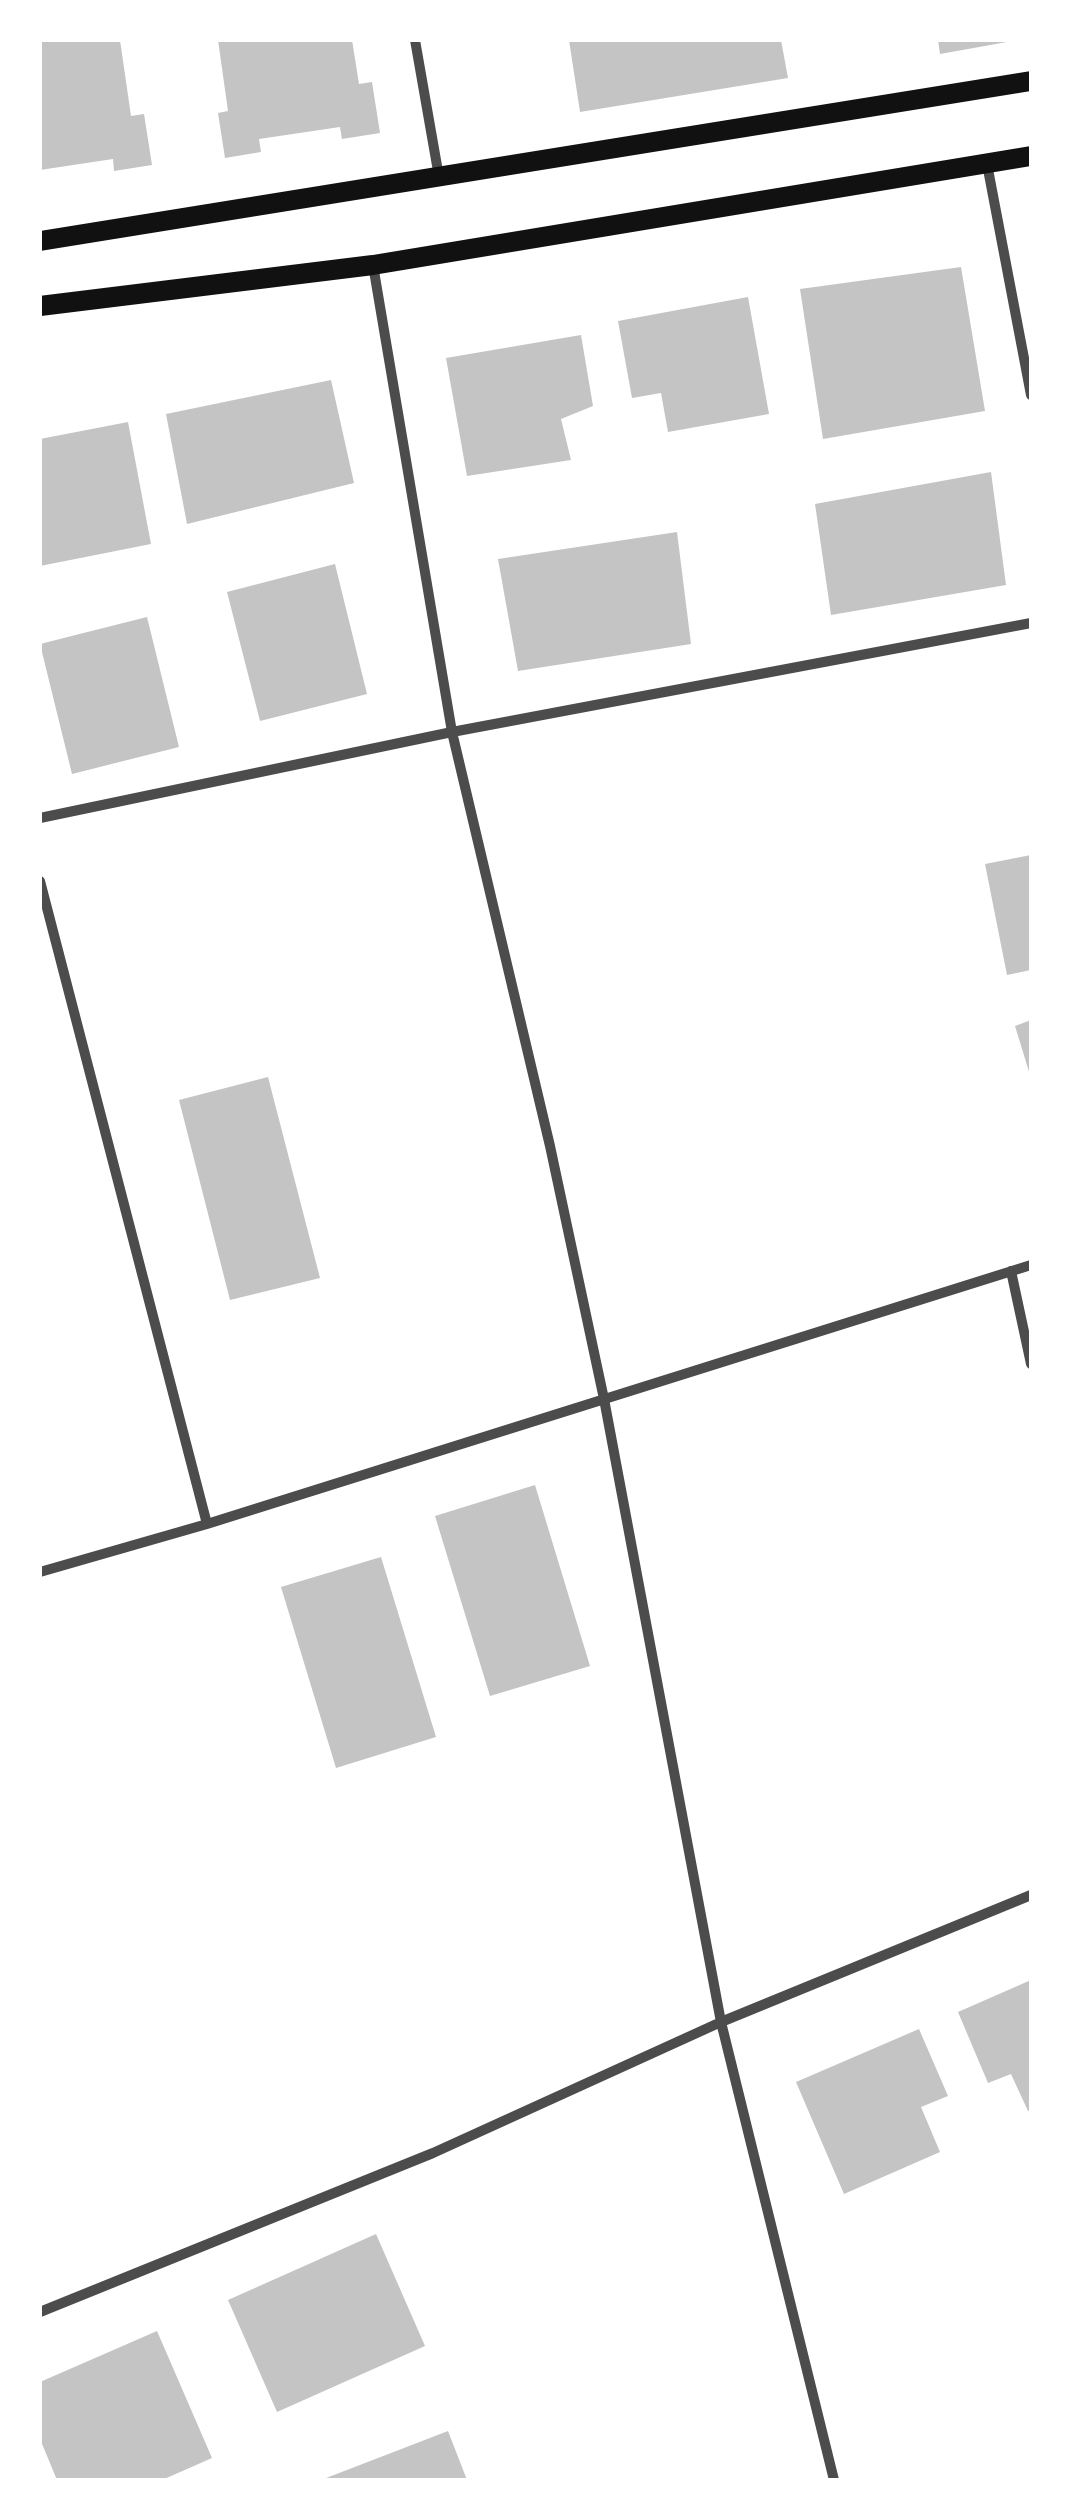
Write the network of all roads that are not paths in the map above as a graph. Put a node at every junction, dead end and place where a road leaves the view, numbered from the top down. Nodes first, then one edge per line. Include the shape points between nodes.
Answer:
1 (415, 40) edge
2 (1031, 81) edge
3 (1031, 156) edge
4 (987, 164) junction
5 (439, 179) junction
6 (40, 241) edge
7 (373, 265) junction
8 (40, 306) edge
9 (1031, 395) edge
10 (1031, 622) edge
11 (452, 732) junction
12 (40, 818) edge
13 (40, 881) edge
14 (1031, 1265) edge
15 (1011, 1271) junction
16 (1031, 1364) edge
17 (604, 1400) junction
18 (207, 1524) junction
19 (40, 1572) edge
20 (1031, 1895) edge
21 (721, 2022) junction
22 (40, 2312) edge
23 (834, 2480) edge

1 - 5 street
2 - 5 main road
3 - 4 main road
4 - 7 main road
4 - 9 street
5 - 6 main road
7 - 8 main road
7 - 11 street
10 - 11 street
11 - 12 street
11 - 17 street
13 - 18 street
14 - 15 street
15 - 16 street
15 - 17 street
17 - 18 street
17 - 21 street
18 - 19 street
20 - 21 street
21 - 22 street via 433,2153
21 - 23 street

